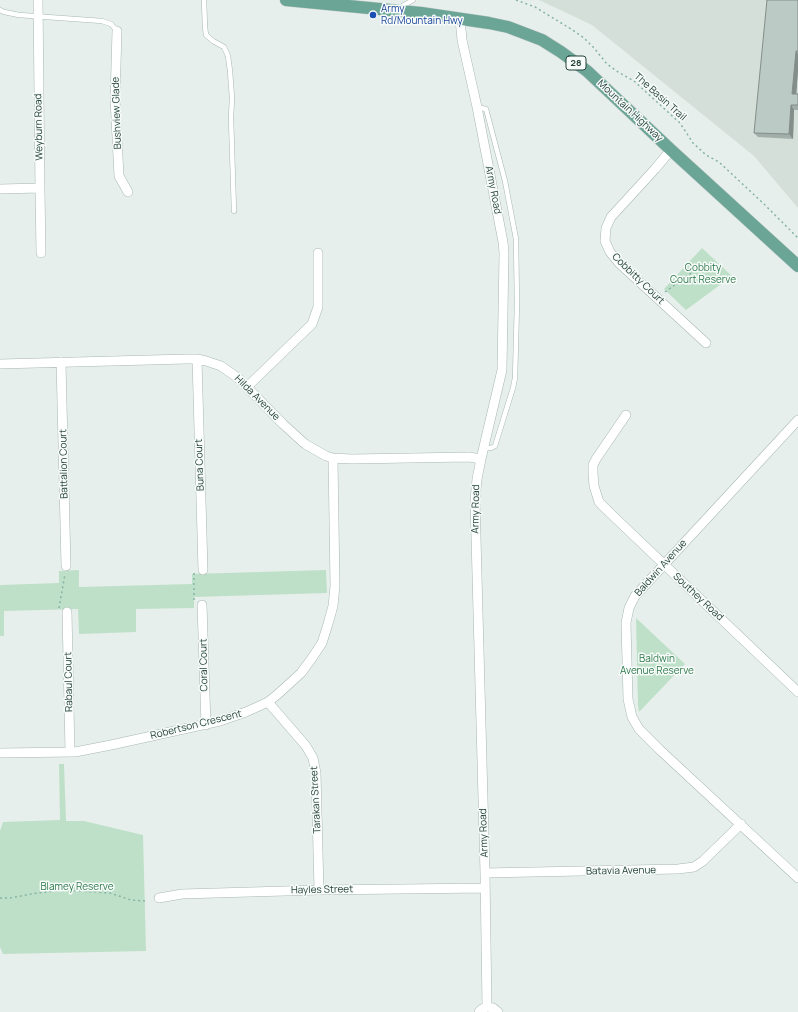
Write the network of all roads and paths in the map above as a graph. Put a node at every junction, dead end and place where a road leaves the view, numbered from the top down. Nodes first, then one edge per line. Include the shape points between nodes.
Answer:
1 (38, 0) edge
2 (204, 0) edge
3 (286, 0) edge
4 (413, 0) edge
5 (516, 0) edge
6 (346, 2) edge
7 (0, 10) edge
8 (396, 10) junction
9 (37, 16) junction
10 (460, 19) junction
11 (117, 31) joint
12 (477, 107) junction
13 (671, 150) junction
14 (40, 188) junction
15 (0, 189) edge
16 (128, 192) dead end
17 (234, 211) dead end
18 (798, 238) edge
19 (41, 253) dead end
20 (318, 254) dead end
21 (798, 266) edge
22 (694, 270) dead end
23 (665, 292) dead end
24 (706, 343) dead end
25 (196, 359) junction
26 (61, 362) junction
27 (0, 364) edge
28 (247, 387) junction
29 (626, 415) dead end
30 (798, 420) edge
31 (484, 448) junction
32 (334, 458) junction
33 (481, 459) junction
34 (664, 564) junction
35 (66, 566) joint
36 (198, 572) joint
37 (198, 603) joint
38 (63, 611) joint
39 (798, 692) edge
40 (268, 702) junction
41 (206, 725) junction
42 (70, 752) junction
43 (0, 753) edge
44 (741, 824) junction
45 (485, 873) junction
46 (798, 878) edge
47 (485, 888) junction
48 (319, 890) junction
49 (0, 898) edge
50 (159, 898) dead end
51 (146, 901) dead end
52 (487, 1007) junction
53 (479, 1012) edge
54 (498, 1012) edge

1 - 9 street, Weyburn Road
2 - 17 lane via 206,35 224,47 228,56 232,98 230,118
3 - 6 main road, Mountain Highway / 28
4 - 8 lane
5 - 18 path, The Basin Trail via 535,7 584,38 608,64 634,81 680,123 697,147 719,162
6 - 8 main road, Mountain Highway / 28
7 - 9 lane
8 - 10 main road, Mountain Highway / 28
9 - 11 lane via 102,21 111,24
9 - 14 street, Weyburn Road
10 - 12 street, Army Road via 462,40
10 - 13 main road, Mountain Highway / 28 via 508,27 542,40 587,71
11 - 16 street, Bushview Glade via 115,99 119,176
12 - 31 street, Army Road via 504,254 502,370
12 - 31 lane via 486,108 505,181 516,239 515,378 495,446
13 - 21 main road, Mountain Highway / 28
13 - 24 street, Cobbitty Court via 611,217 606,228 605,241 619,263
14 - 15 street
14 - 19 street, Weyburn Road
20 - 28 street via 318,307 312,324
22 - 23 path
25 - 26 street, Hilda Avenue
25 - 28 street, Hilda Avenue via 221,366
25 - 36 street, Buna Court
26 - 27 street, Hilda Avenue
26 - 35 street, Battalion Court
28 - 32 street, Hilda Avenue via 305,444
29 - 34 street, Southey Road via 593,465 594,486 599,502
30 - 34 street, Baldwin Avenue
31 - 33 street, Army Road
32 - 33 street, Hilda Avenue
32 - 40 street, Robertson Crescent via 333,606 322,643 312,658 301,673
33 - 45 street, Army Road via 475,500
34 - 39 street, Southey Road
34 - 44 street, Baldwin Avenue via 635,596 629,608 626,623 628,699 632,717 639,729 660,750
35 - 38 path
36 - 37 path
37 - 41 street, Coral Court
38 - 42 street, Rabaul Court
40 - 41 street, Robertson Crescent
40 - 48 street, Tarakan Street via 306,746 313,758 316,773
41 - 42 street, Robertson Crescent
42 - 43 street, Robertson Crescent
44 - 45 street, Batavia Avenue via 694,867
44 - 46 street, Baldwin Avenue
45 - 47 street, Army Road
47 - 48 street, Hayles Street
47 - 52 street, Army Road
48 - 50 street, Hayles Street via 182,894
49 - 51 path via 64,890 110,893 131,900
52 - 53 street
52 - 54 street

